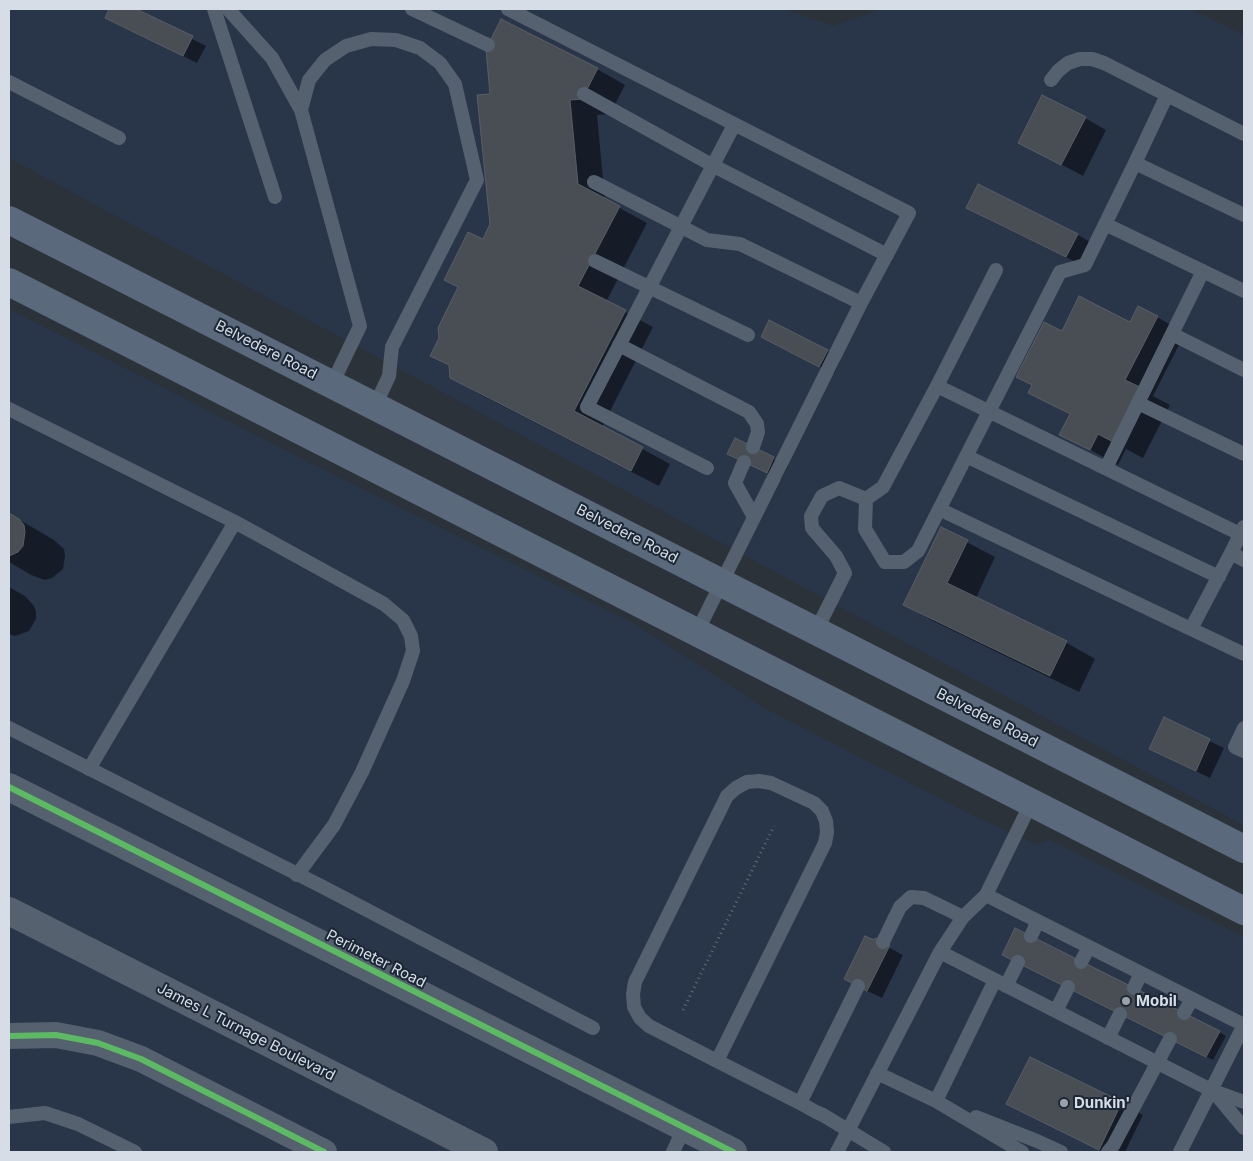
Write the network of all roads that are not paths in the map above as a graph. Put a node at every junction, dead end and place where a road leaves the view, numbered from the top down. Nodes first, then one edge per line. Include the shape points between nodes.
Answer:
1 (214, 9) edge
2 (228, 9) edge
3 (412, 9) edge
4 (508, 9) edge
5 (488, 45) dead end
6 (1051, 80) dead end
7 (9, 82) edge
8 (584, 94) dead end
9 (1168, 95) junction
10 (301, 110) junction
11 (734, 125) junction
12 (1244, 134) edge
13 (119, 138) dead end
14 (1135, 163) junction
15 (712, 165) junction
16 (594, 182) dead end
17 (275, 197) dead end
18 (1244, 215) edge
19 (9, 220) edge
20 (1105, 224) junction
21 (680, 227) junction
22 (887, 255) junction
23 (595, 260) dead end
24 (996, 270) dead end
25 (1203, 271) junction
26 (9, 282) edge
27 (649, 287) junction
28 (1244, 291) edge
29 (861, 303) junction
30 (1172, 334) junction
31 (748, 336) dead end
32 (619, 345) junction
33 (1244, 370) edge
34 (332, 384) junction
35 (938, 386) junction
36 (1138, 403) junction
37 (374, 406) junction
38 (9, 409) edge
39 (989, 412) junction
40 (753, 447) dead end
41 (1244, 454) edge
42 (966, 456) junction
43 (744, 462) dead end
44 (707, 468) dead end
45 (1106, 468) junction
46 (866, 499) junction
47 (939, 509) junction
48 (754, 518) junction
49 (235, 522) junction
50 (1242, 530) edge
51 (1231, 553) junction
52 (1244, 560) edge
53 (1218, 577) junction
54 (722, 583) junction
55 (1190, 629) junction
56 (816, 631) junction
57 (697, 632) junction
58 (1244, 654) edge
59 (9, 728) edge
60 (1244, 728) edge
61 (1244, 751) edge
62 (89, 769) junction
63 (9, 787) edge
64 (1031, 803) junction
65 (1244, 849) edge
66 (297, 875) junction
67 (986, 895) junction
68 (9, 911) edge
69 (1244, 911) edge
70 (963, 917) junction
71 (1038, 921) junction
72 (1031, 936) dead end
73 (883, 942) dead end
74 (1089, 947) junction
75 (940, 952) junction
76 (1018, 962) dead end
77 (1082, 962) dead end
78 (1142, 973) junction
79 (1001, 983) junction
80 (858, 986) dead end
81 (1068, 987) dead end
82 (1134, 988) dead end
83 (1192, 999) junction
84 (1056, 1011) junction
85 (1184, 1013) dead end
86 (1120, 1014) dead end
87 (593, 1028) dead end
88 (9, 1036) edge
89 (1108, 1038) junction
90 (1170, 1039) dead end
91 (717, 1061) junction
92 (1158, 1063) junction
93 (878, 1073) junction
94 (1211, 1090) junction
95 (936, 1101) junction
96 (1244, 1102) edge
97 (800, 1104) junction
98 (9, 1117) edge
99 (1244, 1128) edge
100 (848, 1131) junction
101 (678, 1140) edge
102 (135, 1152) edge
103 (324, 1152) edge
104 (484, 1152) edge
105 (733, 1152) edge
106 (837, 1152) edge
107 (884, 1152) edge
108 (1022, 1152) edge
109 (1061, 1152) edge
110 (1108, 1152) edge
111 (1180, 1152) edge

1 - 17 lane
2 - 10 lane via 272,58
3 - 5 lane
4 - 11 lane
6 - 9 lane via 1068,63 1092,59
7 - 13 lane
8 - 15 lane
9 - 12 lane
9 - 14 lane
10 - 34 lane via 360,326
10 - 37 lane via 309,80 325,60 346,46 371,39 396,40 420,48 440,64 455,84 477,180 392,347 390,376
11 - 15 lane
11 - 22 lane via 909,213
14 - 18 lane
14 - 20 lane
15 - 21 lane
15 - 22 lane
16 - 21 lane
19 - 34 main road, Belvedere Road
20 - 25 lane
20 - 39 lane via 1085,265 1060,272
21 - 27 lane
21 - 29 lane via 707,240 740,244
22 - 29 lane
23 - 27 lane
24 - 35 lane
25 - 28 lane
25 - 30 lane
26 - 57 main road
27 - 31 lane
27 - 32 lane
29 - 48 lane
30 - 33 lane
30 - 36 lane
32 - 40 lane via 749,412 758,432
32 - 44 lane via 587,406
34 - 37 main road, Belvedere Road
35 - 39 lane
35 - 46 lane via 883,487
36 - 41 lane
36 - 45 lane
37 - 54 main road, Belvedere Road
38 - 49 lane
39 - 42 lane
39 - 45 lane
42 - 47 lane
42 - 53 lane
43 - 48 lane via 735,483
45 - 50 lane
46 - 47 lane via 865,529 885,562 904,562 918,551
46 - 56 lane via 839,488 822,496 811,516 812,528 836,556 845,573
47 - 55 lane
48 - 54 lane
49 - 62 lane
49 - 66 lane via 384,604 403,620 411,636 413,651 362,772 334,825
50 - 51 lane
51 - 52 lane
51 - 53 lane
53 - 55 lane
54 - 56 main road, Belvedere Road
54 - 57 lane
55 - 58 lane
56 - 65 main road, Belvedere Road
57 - 64 main road
59 - 62 lane
60 - 61 lane via 1235,747
62 - 66 lane
63 - 101 street, Perimeter Road
64 - 67 lane
64 - 69 main road
66 - 87 lane
67 - 70 lane
67 - 71 lane
68 - 104 street, James L Turnage Boulevard
70 - 73 lane via 924,898 911,897 900,907
70 - 75 lane
71 - 72 lane
71 - 74 lane
74 - 77 lane
74 - 78 lane
75 - 79 lane
75 - 93 lane
76 - 79 lane
78 - 82 lane
78 - 83 lane
79 - 84 lane
79 - 95 lane
80 - 97 lane
81 - 84 lane
83 - 85 lane
83 - 94 lane via 1244,1024
84 - 89 lane
86 - 89 lane
88 - 103 street via 56,1035 115,1049
89 - 92 lane
90 - 92 lane
91 - 91 lane via 825,843 826,821 822,811 814,803 771,783 747,782 727,796 635,982 634,1006 640,1018 649,1026
91 - 97 lane
92 - 94 lane
92 - 110 lane
93 - 95 lane
93 - 100 lane
94 - 96 lane
94 - 99 lane
94 - 111 lane
95 - 108 lane
95 - 109 lane
97 - 100 lane
98 - 102 lane via 45,1113 78,1124
100 - 106 lane
100 - 107 lane
101 - 105 street, Perimeter Road

